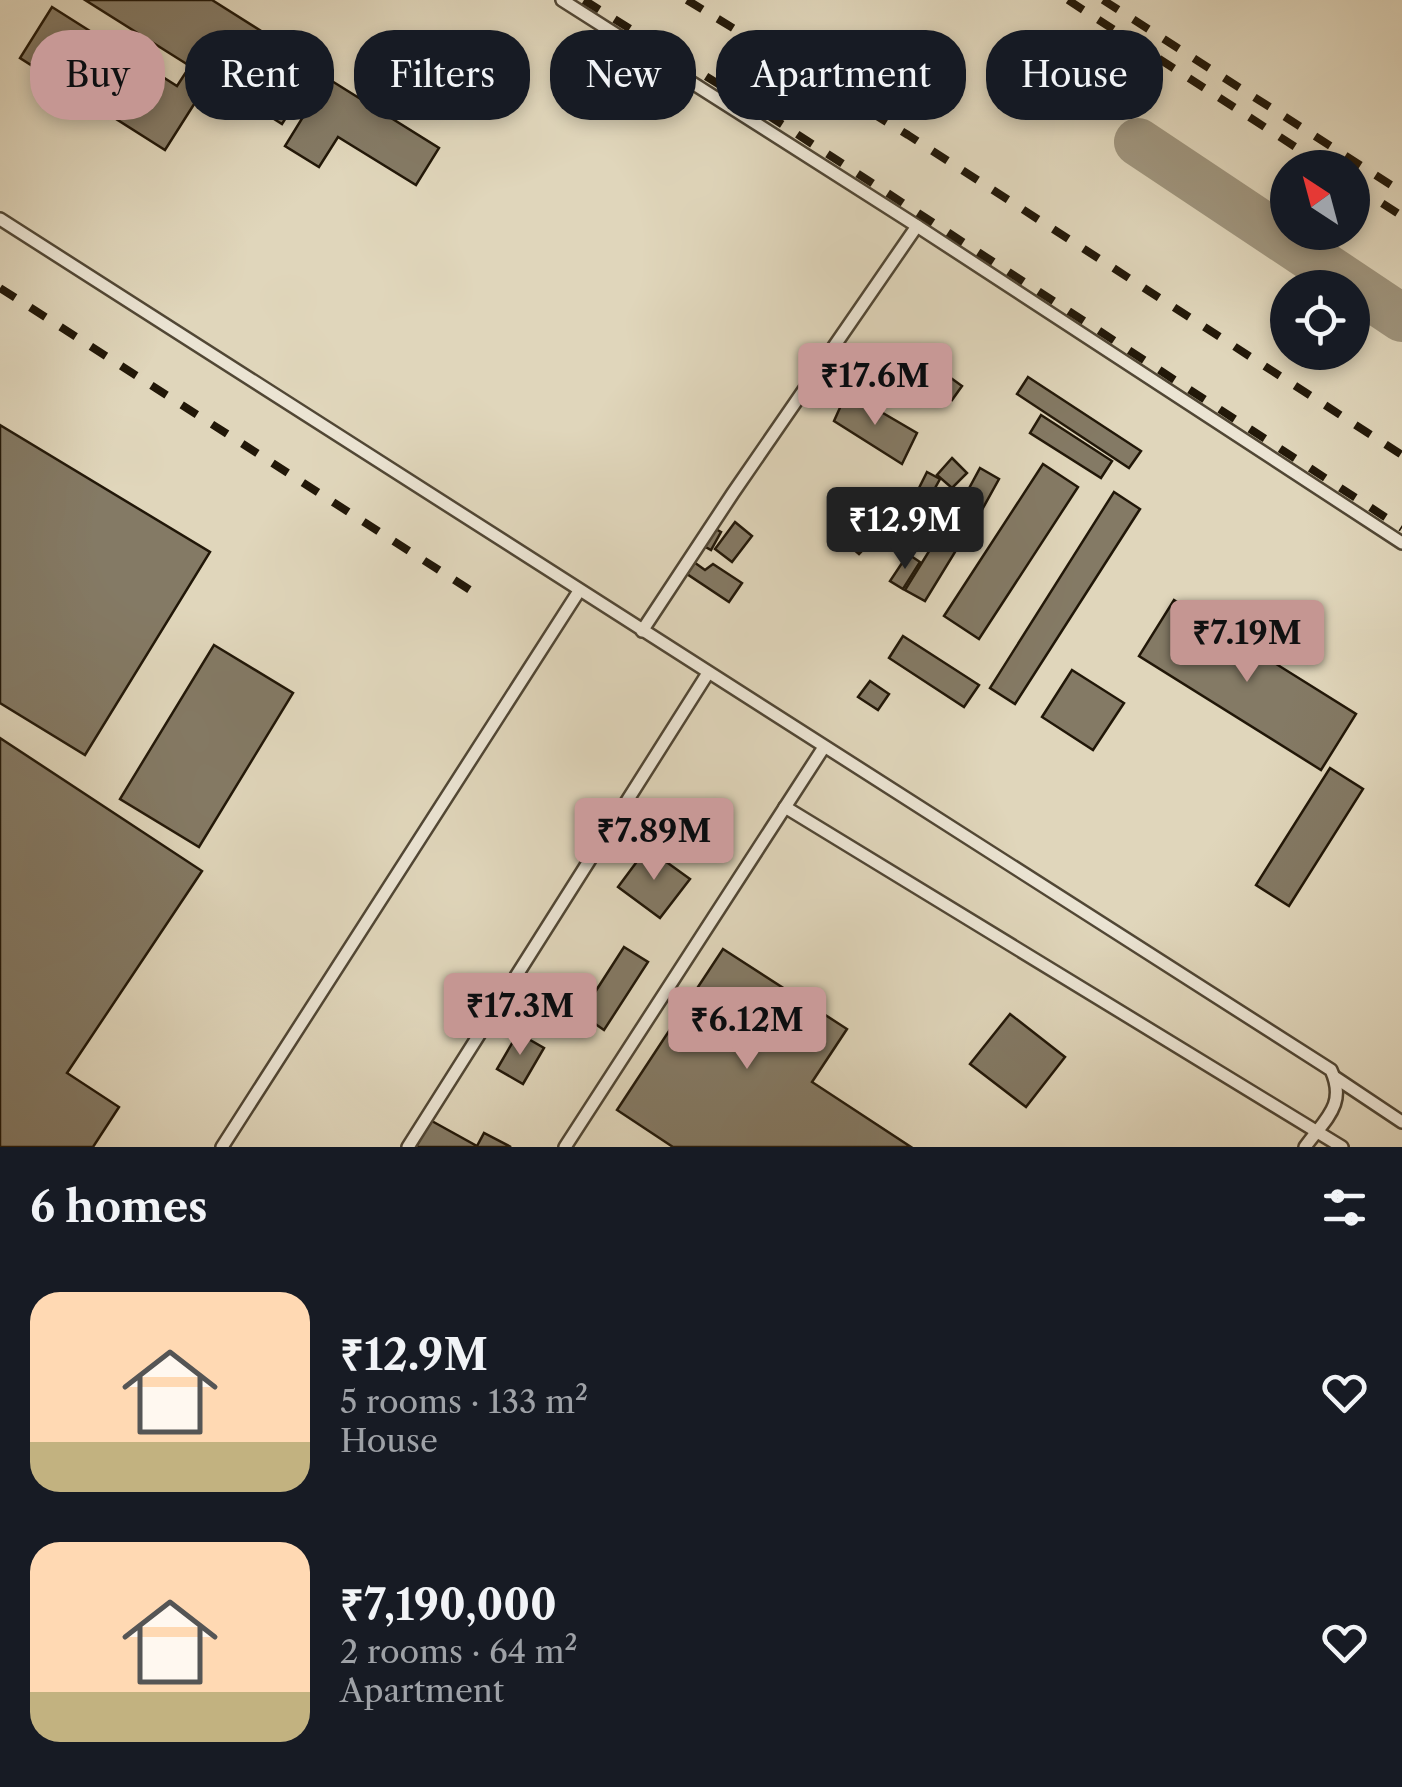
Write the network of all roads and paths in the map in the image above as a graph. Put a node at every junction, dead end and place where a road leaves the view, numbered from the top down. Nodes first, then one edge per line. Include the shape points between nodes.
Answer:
1 (562, 0) edge
2 (0, 219) edge
3 (917, 226) junction
4 (1402, 543) edge
5 (579, 590) junction
6 (642, 631) junction
7 (708, 673) junction
8 (824, 747) junction
9 (785, 807) junction
10 (1331, 1070) junction
11 (1402, 1122) edge
12 (1318, 1130) junction
13 (222, 1147) edge
14 (408, 1147) edge
15 (565, 1147) edge
16 (1305, 1147) edge
17 (1342, 1147) edge

1 - 3 lane
2 - 5 lane
3 - 4 lane
3 - 6 lane
5 - 6 lane
5 - 13 lane
6 - 7 lane
7 - 8 lane
7 - 14 lane
8 - 9 lane
8 - 10 lane
9 - 12 lane
9 - 15 lane
10 - 11 lane
10 - 12 lane via 1339,1088 1336,1104
12 - 16 lane
12 - 17 lane

